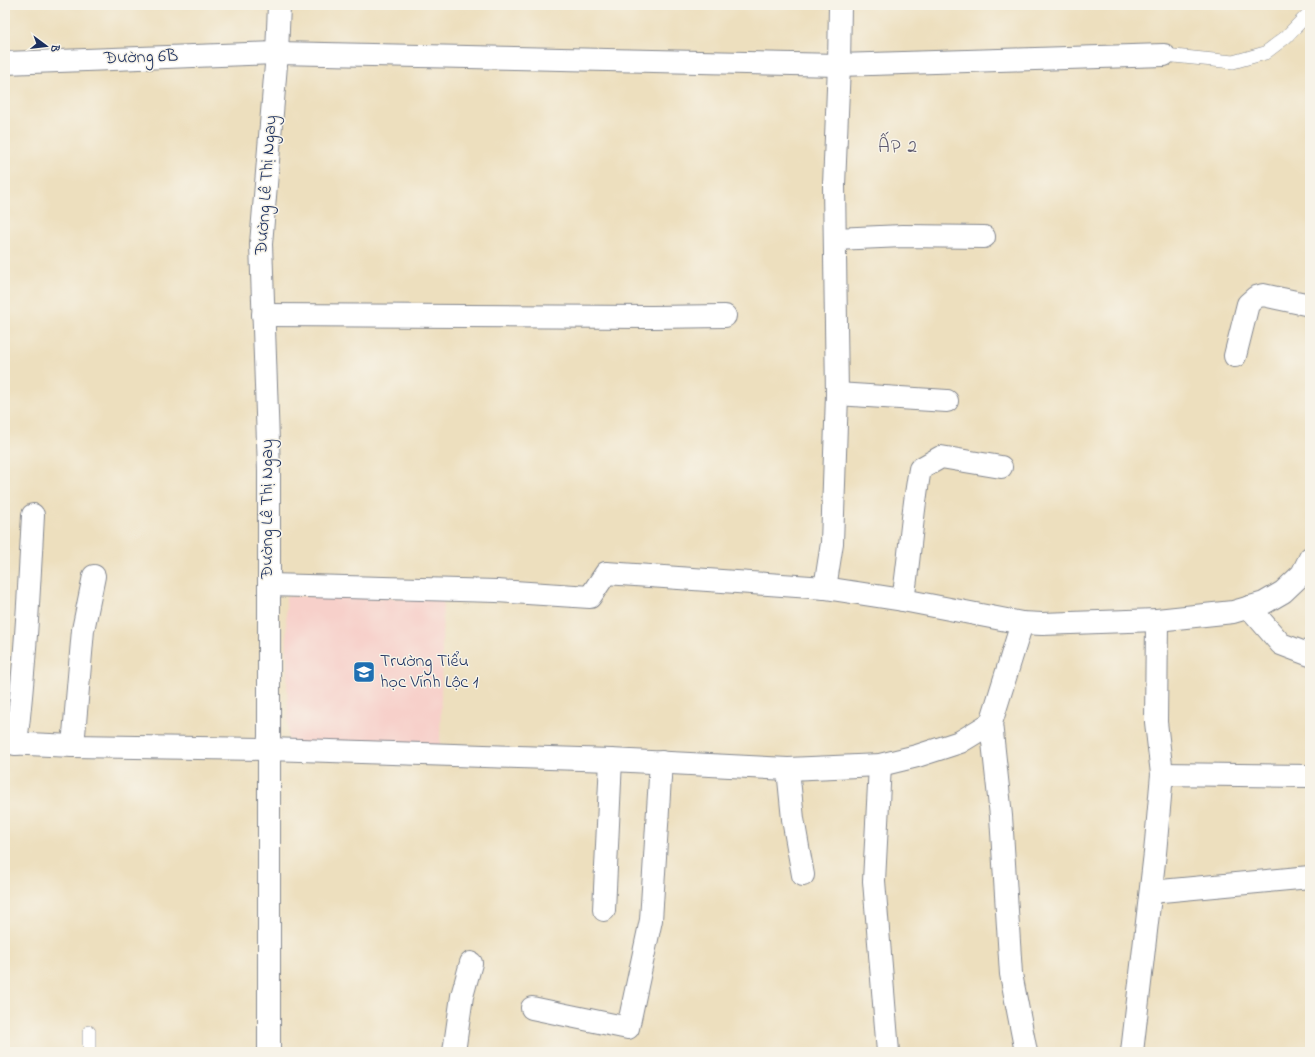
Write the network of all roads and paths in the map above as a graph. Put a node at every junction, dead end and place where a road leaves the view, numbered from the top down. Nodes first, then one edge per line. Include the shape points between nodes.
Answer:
1 (279, 5) edge
2 (840, 5) edge
3 (1310, 12) edge
4 (278, 53) junction
5 (1164, 55) joint
6 (5, 63) edge
7 (839, 65) junction
8 (984, 237) dead end
9 (835, 239) junction
10 (1310, 306) edge
11 (263, 315) junction
12 (725, 316) dead end
13 (1235, 356) dead end
14 (837, 394) junction
15 (947, 401) dead end
16 (1001, 467) dead end
17 (33, 515) dead end
18 (1310, 558) edge
19 (94, 576) dead end
20 (269, 585) junction
21 (825, 588) junction
22 (903, 600) junction
23 (1249, 607) junction
24 (1157, 620) junction
25 (1022, 623) junction
26 (1310, 655) edge
27 (991, 723) junction
28 (10, 743) edge
29 (73, 746) junction
30 (269, 750) junction
31 (611, 760) junction
32 (661, 762) junction
33 (880, 765) junction
34 (788, 769) junction
35 (1162, 774) junction
36 (1310, 776) edge
37 (803, 875) dead end
38 (1310, 877) edge
39 (1151, 892) junction
40 (604, 910) dead end
41 (471, 963) dead end
42 (532, 1008) dead end
43 (90, 1032) dead end
44 (89, 1052) edge
45 (269, 1052) edge
46 (454, 1052) edge
47 (888, 1052) edge
48 (1026, 1052) edge
49 (1132, 1052) edge

1 - 4 street, Đường Lê Thị Ngay
2 - 7 street
3 - 5 lane via 1286,37 1265,52 1233,62
4 - 6 street, Đường 6B
4 - 7 street, Đường 6B
4 - 11 street, Đường Lê Thị Ngay via 261,244
5 - 7 street, Đường 6B
7 - 9 street via 834,185
8 - 9 street via 903,236
9 - 14 street
10 - 13 street via 1263,295 1256,297 1248,304
11 - 12 street
11 - 20 street, Đường Lê Thị Ngay via 270,470
14 - 15 street
14 - 21 street via 832,543
16 - 22 street via 941,457 920,469
17 - 28 street via 21,698
18 - 23 street via 1302,574 1283,592 1264,603
19 - 29 street via 83,630
20 - 21 street via 497,591 590,597 606,573
20 - 30 street, Đường Lê Thị Ngay
21 - 22 street
22 - 25 street
23 - 24 street via 1233,612
23 - 26 street via 1281,644
24 - 25 street
24 - 35 street via 1156,722
25 - 27 street
27 - 33 street via 960,742
27 - 48 street via 1011,974
28 - 29 street
29 - 30 street
30 - 31 street
30 - 45 street, Đường Lê Thị Ngay
31 - 32 street
31 - 40 street
32 - 34 street
32 - 42 street via 651,920 628,1028
33 - 34 street
33 - 47 street via 874,881
34 - 37 street via 793,819
35 - 36 street
35 - 39 street
38 - 39 street
39 - 49 street
41 - 46 street via 462,996
43 - 44 lane

